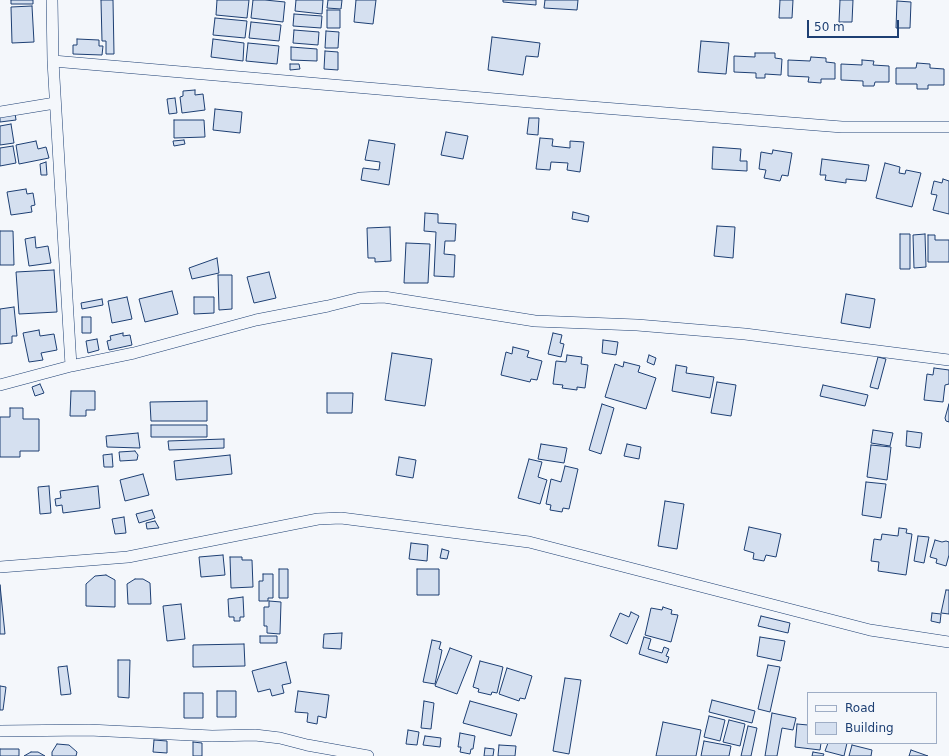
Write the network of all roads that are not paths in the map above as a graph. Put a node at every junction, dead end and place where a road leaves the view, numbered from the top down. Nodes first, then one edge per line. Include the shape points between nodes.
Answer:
1 (52, 0) edge
2 (53, 61) junction
3 (55, 103) junction
4 (0, 112) edge
5 (949, 127) edge
6 (949, 360) edge
7 (71, 366) junction
8 (0, 385) edge
9 (0, 567) edge
10 (949, 642) edge
11 (0, 731) edge
12 (368, 756) edge

1 - 2 street
2 - 3 street
2 - 5 street via 842,127
3 - 4 street
3 - 7 street
6 - 7 street via 745,334 638,325 535,321 384,297 360,298 256,320 134,353
7 - 8 street
9 - 10 street via 128,557 318,519 340,518 529,542 870,630
11 - 12 street via 89,730 212,736 254,735

